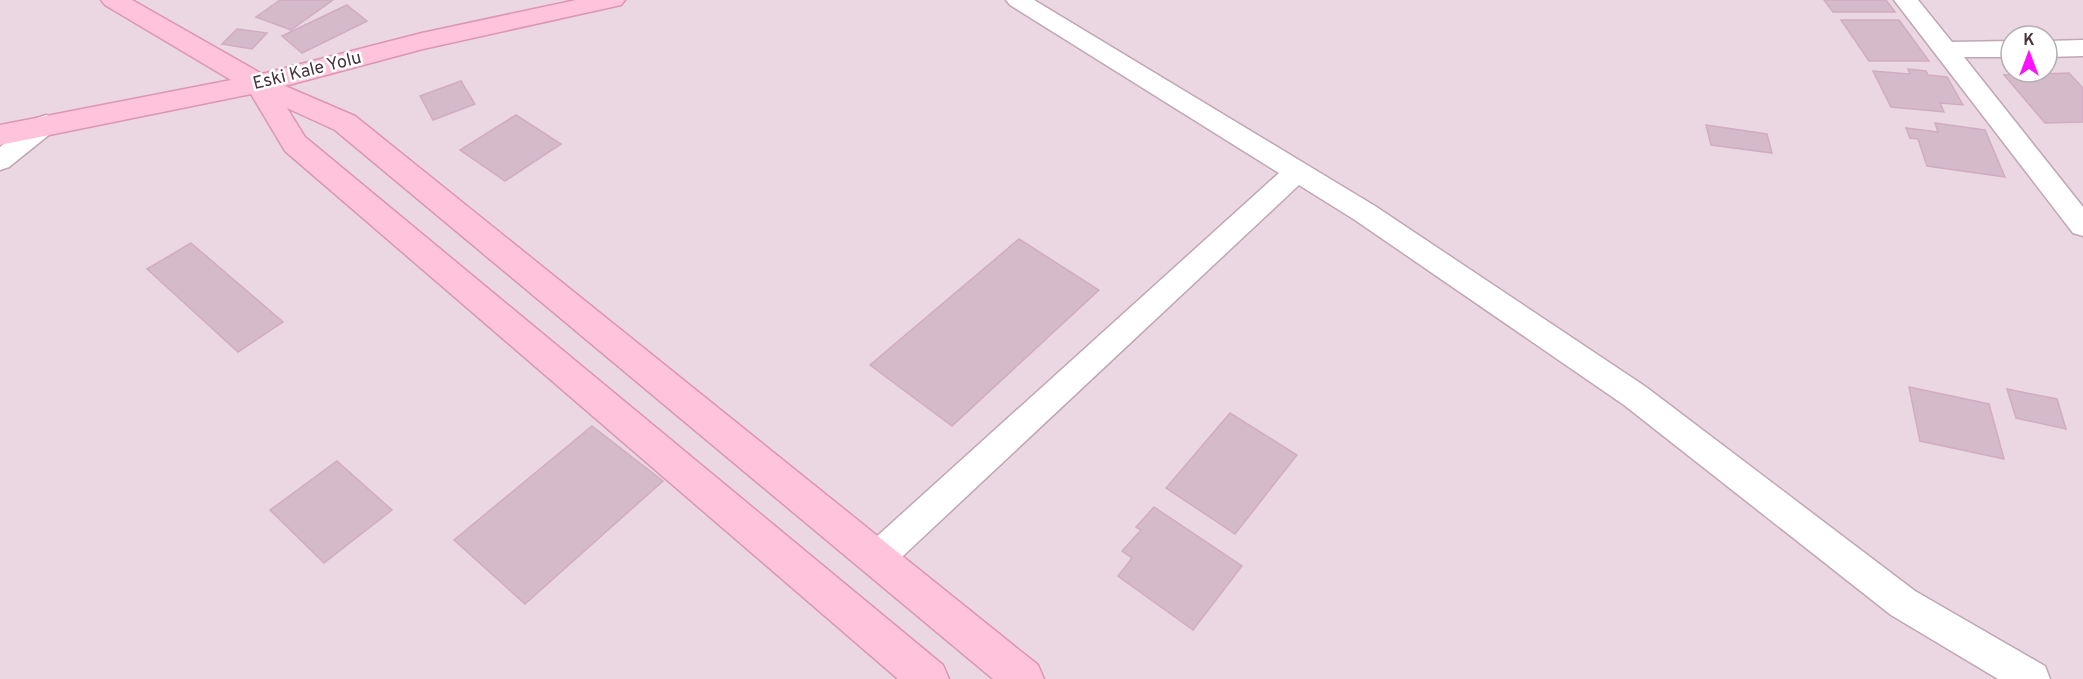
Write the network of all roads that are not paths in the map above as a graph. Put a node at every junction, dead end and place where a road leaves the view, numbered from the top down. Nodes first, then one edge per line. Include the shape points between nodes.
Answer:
1 (114, 0) edge
2 (612, 0) edge
3 (1018, 0) edge
4 (1906, 0) edge
5 (2083, 48) edge
6 (2059, 49) edge
7 (1947, 50) junction
8 (1999, 50) edge
9 (258, 84) junction
10 (46, 124) junction
11 (0, 135) edge
12 (0, 161) edge
13 (1298, 171) junction
14 (2083, 226) edge
15 (876, 559) junction
16 (929, 679) edge
17 (1024, 679) edge
18 (2032, 679) edge

1 - 9 street
2 - 9 street, Eski Kale Yolu via 422,41
3 - 13 street
4 - 7 street
5 - 6 street
7 - 8 street
7 - 14 street
9 - 10 street, Eski Kale Yolu
9 - 15 street via 345,123
9 - 16 street via 295,144
10 - 11 street, Eski Kale Yolu
10 - 12 street
13 - 15 street
13 - 18 street via 1635,396 1903,603
15 - 17 street

